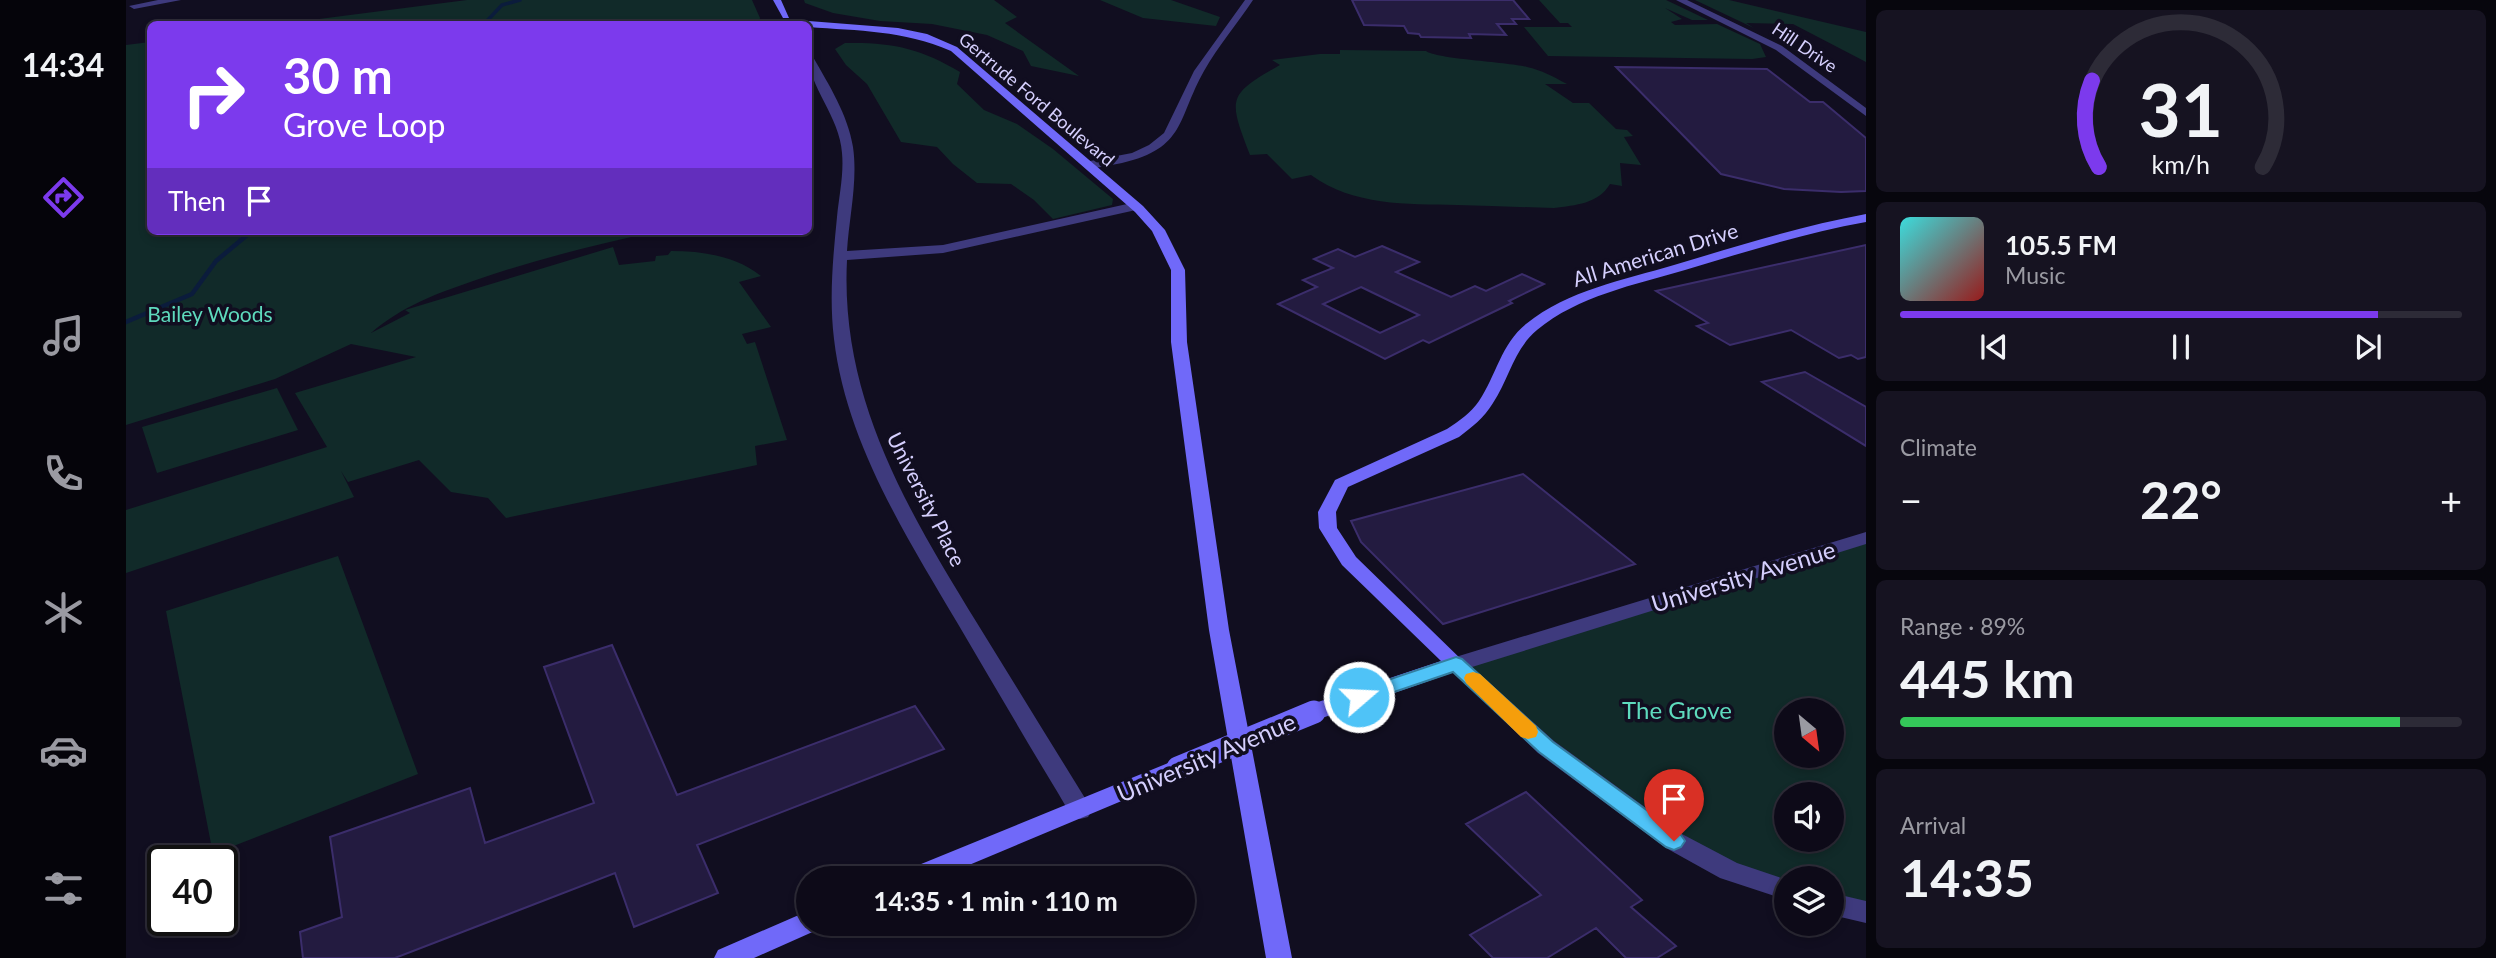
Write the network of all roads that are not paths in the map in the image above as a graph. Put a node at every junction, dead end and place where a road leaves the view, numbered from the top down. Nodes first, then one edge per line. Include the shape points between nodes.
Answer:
1 (177, 0) edge
2 (777, 0) edge
3 (1249, 0) edge
4 (1680, 0) edge
5 (134, 6) dead end
6 (782, 21) edge
7 (812, 31) edge
8 (812, 65) edge
9 (1866, 113) edge
10 (1089, 165) junction
11 (1136, 206) junction
12 (1866, 218) edge
13 (840, 256) junction
14 (1866, 538) edge
15 (1456, 664) junction
16 (1080, 810) junction
17 (942, 866) edge
18 (1774, 886) edge
19 (1844, 907) edge
20 (1866, 912) edge
21 (796, 927) edge
22 (727, 958) edge
23 (1279, 958) edge

1 - 5 street
2 - 6 street
3 - 10 street via 1200,70 1175,127 1163,141 1133,156
4 - 9 street, Hill Drive via 1779,48
7 - 10 street, Gertrude Ford Boulevard via 898,31 954,49
8 - 13 street, University Place via 847,145
10 - 11 street, Gertrude Ford Boulevard
11 - 13 street via 943,249
11 - 23 street, Gertrude Ford Boulevard via 1158,230 1178,270 1180,342 1219,630
12 - 15 street, All American Drive via 1575,299 1529,329 1506,356 1478,413 1458,430 1342,484 1327,512 1328,528 1349,561
13 - 16 street, University Place via 844,354 882,469 922,548
14 - 15 street, University Avenue
15 - 16 street, University Avenue, bridge via 1314,712
15 - 18 street via 1546,747 1674,841 1729,871
16 - 17 street, University Avenue
19 - 20 street
21 - 22 street

